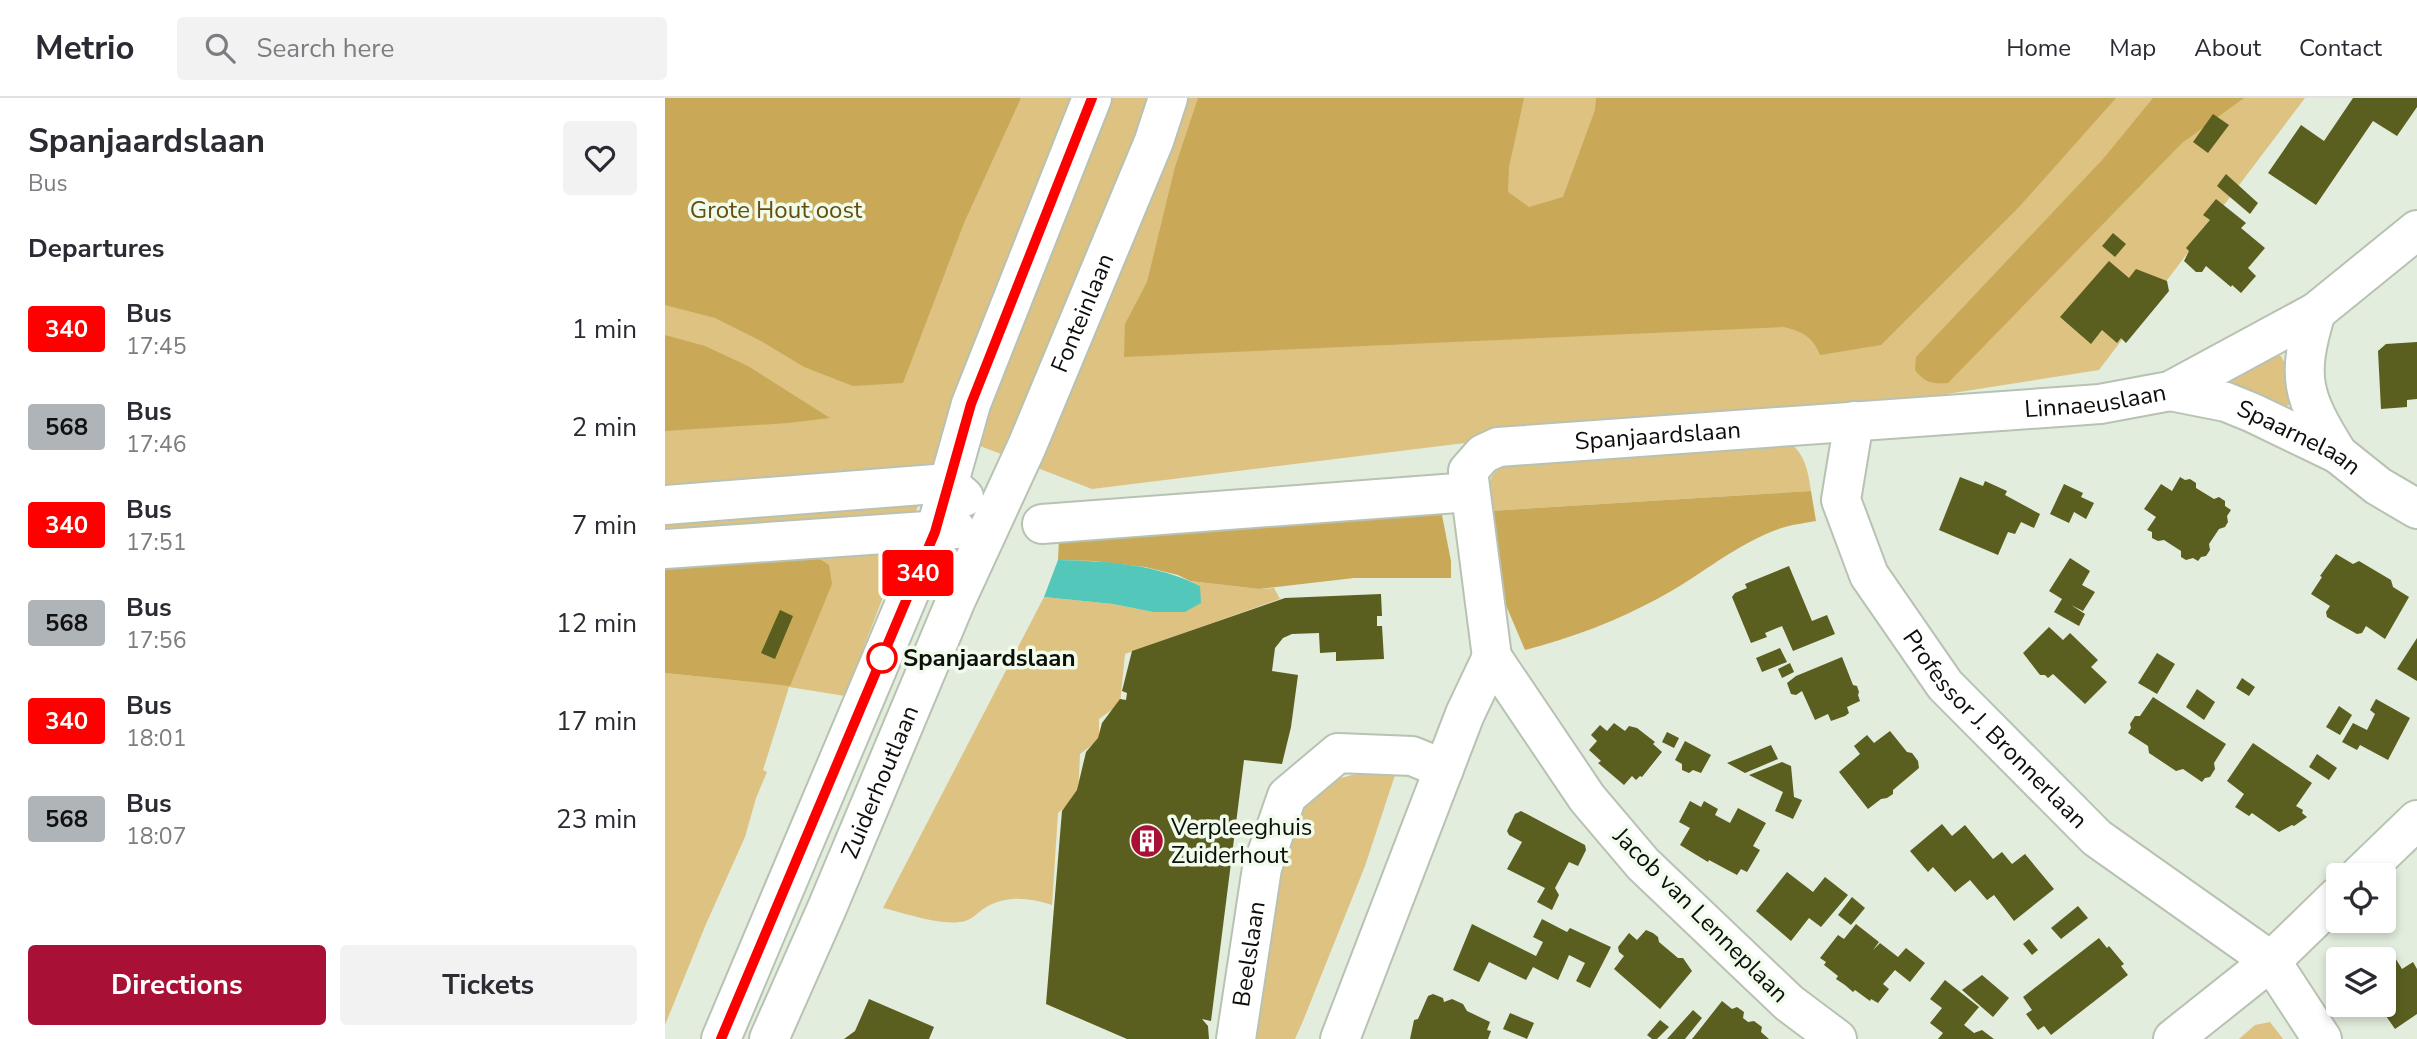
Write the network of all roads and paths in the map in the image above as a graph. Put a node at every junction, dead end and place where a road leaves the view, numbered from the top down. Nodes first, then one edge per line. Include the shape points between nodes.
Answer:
1 (1092, 98) edge
2 (1168, 98) edge
3 (2417, 230) edge
4 (2316, 312) junction
5 (2170, 391) junction
6 (1854, 421) junction
7 (2338, 454) junction
8 (1469, 481) junction
9 (948, 483) junction
10 (665, 505) edge
11 (2417, 509) edge
12 (991, 524) junction
13 (1042, 524) dead end
14 (935, 532) junction
15 (665, 550) edge
16 (1492, 657) junction
17 (1444, 769) junction
18 (2417, 820) edge
19 (2372, 863) edge
20 (2326, 908) edge
21 (2271, 961) junction
22 (721, 1039) edge
23 (769, 1039) edge
24 (1236, 1039) edge
25 (1340, 1039) edge
26 (1837, 1039) edge
27 (2173, 1039) edge
28 (2322, 1039) edge

1 - 9 street via 971,404
2 - 12 street, Fonteinlaan via 1154,141
3 - 4 street, Linnaeuslaan
4 - 5 street, Linnaeuslaan
4 - 7 street via 2305,348 2304,383 2316,419
5 - 6 street, Linnaeuslaan via 2100,404
5 - 7 street, Spaarnelaan via 2226,402
6 - 8 street, Spanjaardslaan via 1498,447 1483,454
6 - 21 street, Professor J. Bronnerlaan via 1841,500 1869,575 1945,685 2097,838
7 - 11 street, Spaarnelaan
8 - 13 street
8 - 16 street, Jacob van Lenneplaan
9 - 10 street
9 - 12 street
9 - 14 street
12 - 14 street
12 - 23 street, Zuiderhoutlaan
14 - 15 street
14 - 22 street, Zuiderhoutlaan
16 - 17 street
16 - 26 street, Jacob van Lenneplaan via 1587,798 1643,864 1789,1003
17 - 24 street, Beelslaan via 1412,756 1338,753 1287,796 1262,868
17 - 25 street
18 - 19 street
20 - 21 street
21 - 27 street
21 - 28 street

